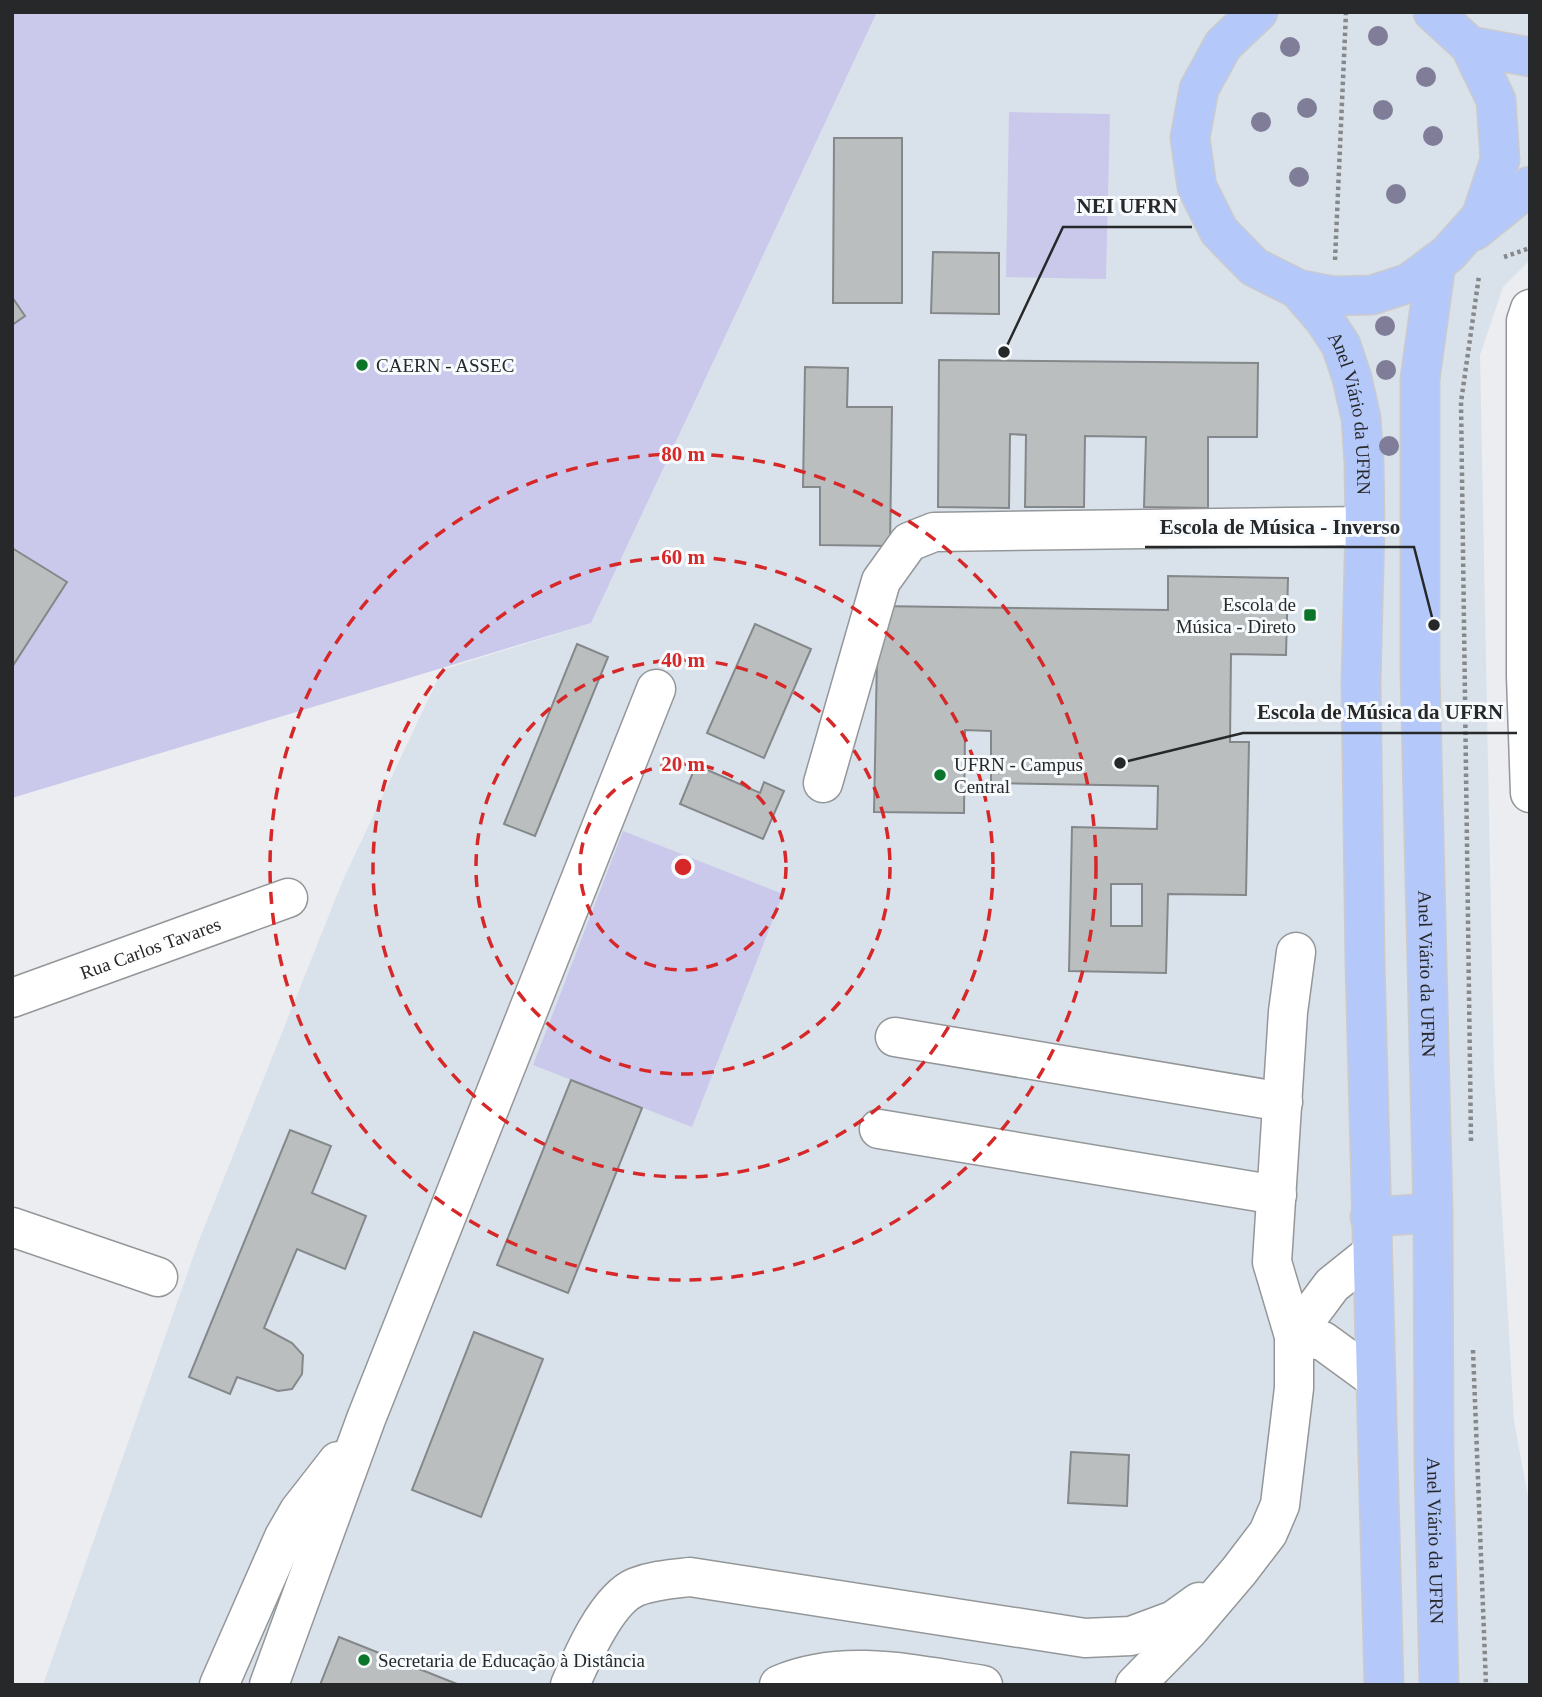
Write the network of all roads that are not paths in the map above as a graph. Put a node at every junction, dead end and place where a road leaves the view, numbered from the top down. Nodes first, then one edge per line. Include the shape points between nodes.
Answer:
1 (1258, 12) edge
2 (1433, 12) edge
3 (1470, 46) junction
4 (1530, 57) edge
5 (1530, 186) edge
6 (1457, 259) junction
7 (1315, 293) junction
8 (1528, 315) edge
9 (1365, 526) junction
10 (1528, 676) edge
11 (656, 689) dead end
12 (823, 783) dead end
13 (1530, 793) edge
14 (288, 898) dead end
15 (1296, 952) dead end
16 (12, 998) edge
17 (894, 1037) dead end
18 (1283, 1102) junction
19 (878, 1129) dead end
20 (1277, 1195) junction
21 (1433, 1213) junction
22 (12, 1227) edge
23 (1371, 1235) junction
24 (158, 1277) dead end
25 (1294, 1336) junction
26 (1375, 1379) junction
27 (300, 1545) junction
28 (1239, 1571) junction
29 (219, 1685) edge
30 (269, 1685) edge
31 (570, 1685) edge
32 (779, 1685) edge
33 (983, 1685) edge
34 (1135, 1685) edge
35 (1384, 1685) edge
36 (1439, 1685) edge

1 - 7 main road via 1223,45 1199,89 1190,138 1198,187 1219,231 1254,267
2 - 3 main road
3 - 4 main road
3 - 6 main road via 1496,100 1500,160 1481,217
5 - 6 main road
6 - 7 main road via 1372,295
6 - 21 main road, Anel Viário da UFRN via 1420,379 1419,593
7 - 9 main road, Anel Viário da UFRN via 1323,318 1340,345 1361,418
8 - 10 street
9 - 12 street via 934,532 909,542 881,580
9 - 23 main road, Anel Viário da UFRN via 1361,682
10 - 13 street
11 - 27 street via 366,1419 299,1511
14 - 16 street, Rua Carlos Tavares
15 - 18 street
17 - 18 street
18 - 20 street
19 - 20 street
20 - 25 street via 1272,1262
21 - 23 main road
21 - 36 main road, Anel Viário da UFRN
22 - 24 street
23 - 25 street
23 - 26 main road, Anel Viário da UFRN
25 - 26 street via 1323,1341
25 - 28 street via 1294,1388 1280,1505 1268,1533
26 - 35 main road, Anel Viário da UFRN
27 - 29 street
27 - 30 street
28 - 31 street via 1174,1620 1131,1636 1085,1638 690,1577 660,1580 634,1588 615,1603
28 - 34 street
32 - 33 street via 811,1673 867,1670

